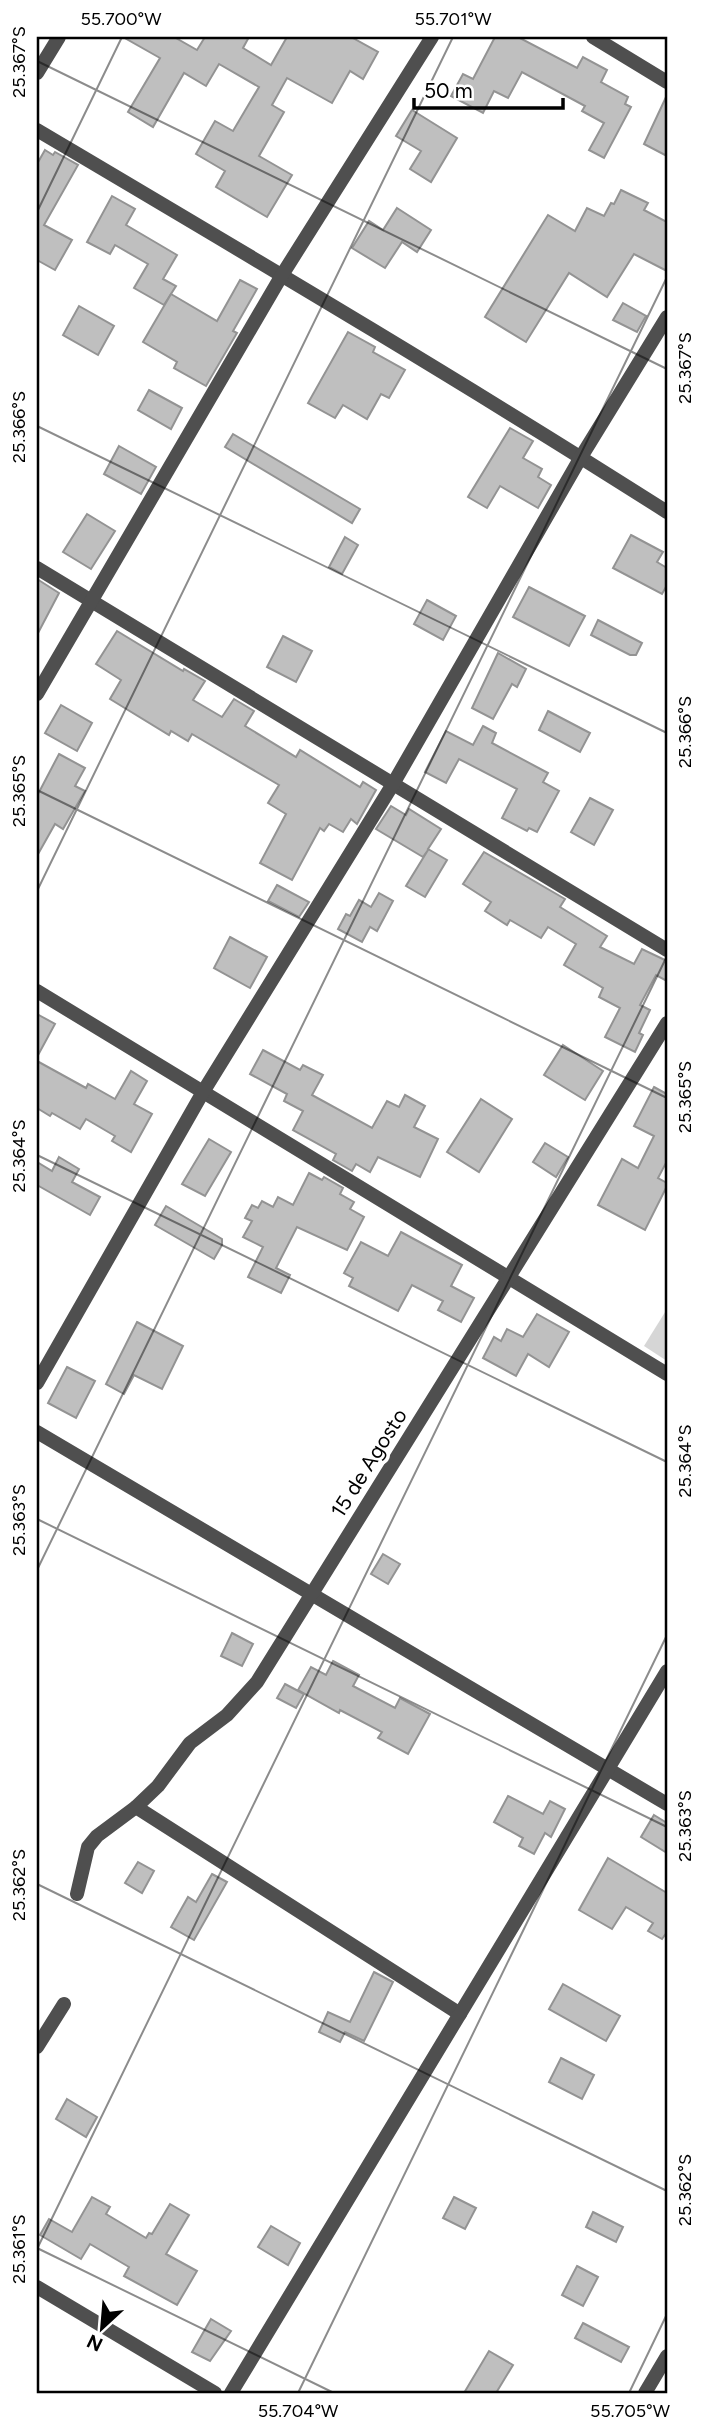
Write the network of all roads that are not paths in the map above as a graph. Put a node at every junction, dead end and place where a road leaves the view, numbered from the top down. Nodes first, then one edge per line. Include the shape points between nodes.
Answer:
1 (59, 37) edge
2 (432, 37) edge
3 (593, 37) edge
4 (37, 74) edge
5 (667, 82) edge
6 (37, 130) edge
7 (282, 275) junction
8 (667, 317) edge
9 (581, 457) junction
10 (667, 512) edge
11 (37, 568) edge
12 (92, 601) junction
13 (37, 694) edge
14 (393, 784) junction
15 (667, 950) edge
16 (37, 990) edge
17 (667, 1023) edge
18 (203, 1092) junction
19 (510, 1278) junction
20 (667, 1374) edge
21 (37, 1383) edge
22 (37, 1432) edge
23 (311, 1593) junction
24 (667, 1671) edge
25 (608, 1769) junction
26 (667, 1804) edge
27 (136, 1807) junction
28 (77, 1894) dead end
29 (64, 2004) dead end
30 (460, 2014) junction
31 (37, 2047) edge
32 (37, 2287) edge
33 (667, 2356) edge
34 (215, 2393) edge
35 (230, 2393) edge
36 (645, 2393) edge

1 - 4 street
2 - 7 street
3 - 5 street
6 - 7 street
7 - 9 street
7 - 12 street
8 - 9 street
9 - 10 street
9 - 14 street
11 - 12 street
12 - 13 street
12 - 14 street
14 - 15 street
14 - 18 street
16 - 18 street
17 - 19 street, 15 de Agosto
18 - 19 street
18 - 21 street
19 - 20 street
19 - 23 street, 15 de Agosto
22 - 23 street
23 - 25 street
23 - 27 street, 15 de Agosto via 257,1682 226,1715 190,1743
24 - 25 street
25 - 26 street
25 - 30 street
27 - 28 street, 15 de Agosto via 88,1847
27 - 30 street
29 - 31 street
30 - 35 street
32 - 34 street
33 - 36 street

